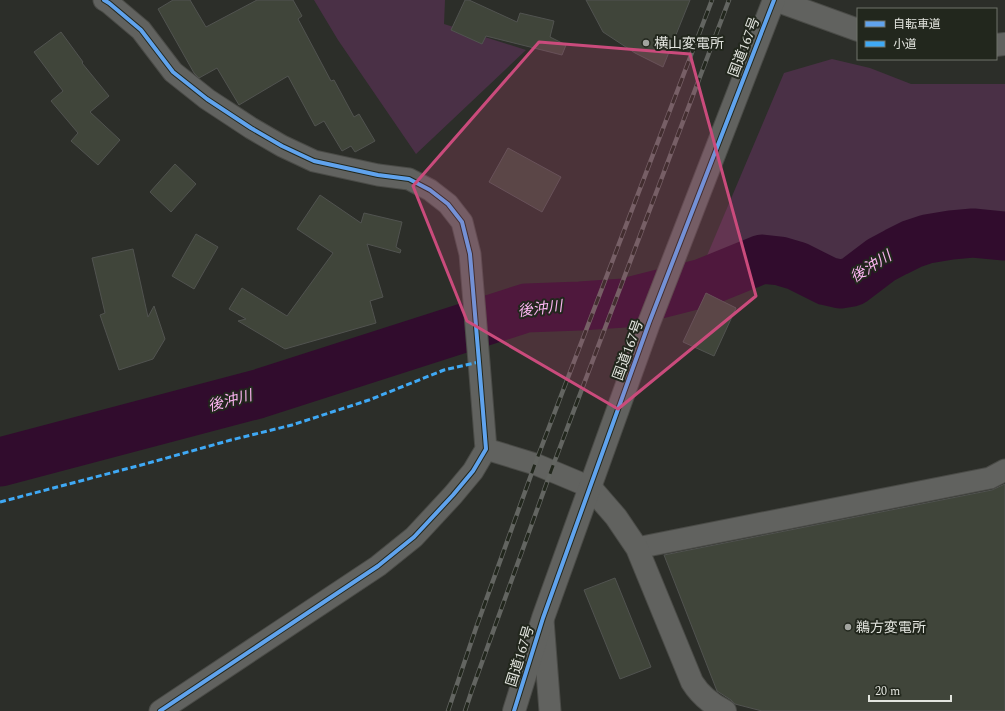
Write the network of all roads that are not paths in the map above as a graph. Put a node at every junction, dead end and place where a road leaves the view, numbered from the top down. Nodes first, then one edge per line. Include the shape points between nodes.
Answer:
1 (104, 0) edge
2 (775, 0) edge
3 (857, 30) edge
4 (486, 449) junction
5 (1005, 470) edge
6 (590, 486) junction
7 (637, 548) junction
8 (543, 618) junction
9 (160, 711) edge
10 (514, 711) edge
11 (550, 711) edge
12 (724, 711) edge

1 - 4 street via 141,30 173,72 207,100 251,128 314,161 409,179 430,190 448,204 462,222 470,254
2 - 3 street
2 - 6 street, 国道167号 via 649,323
4 - 6 street via 535,464
4 - 9 street via 473,471 453,495 414,537 378,566
5 - 7 street via 990,478
6 - 7 street
6 - 8 street, 国道167号
7 - 12 street via 692,682 698,692
8 - 10 street, 国道167号
8 - 11 street

